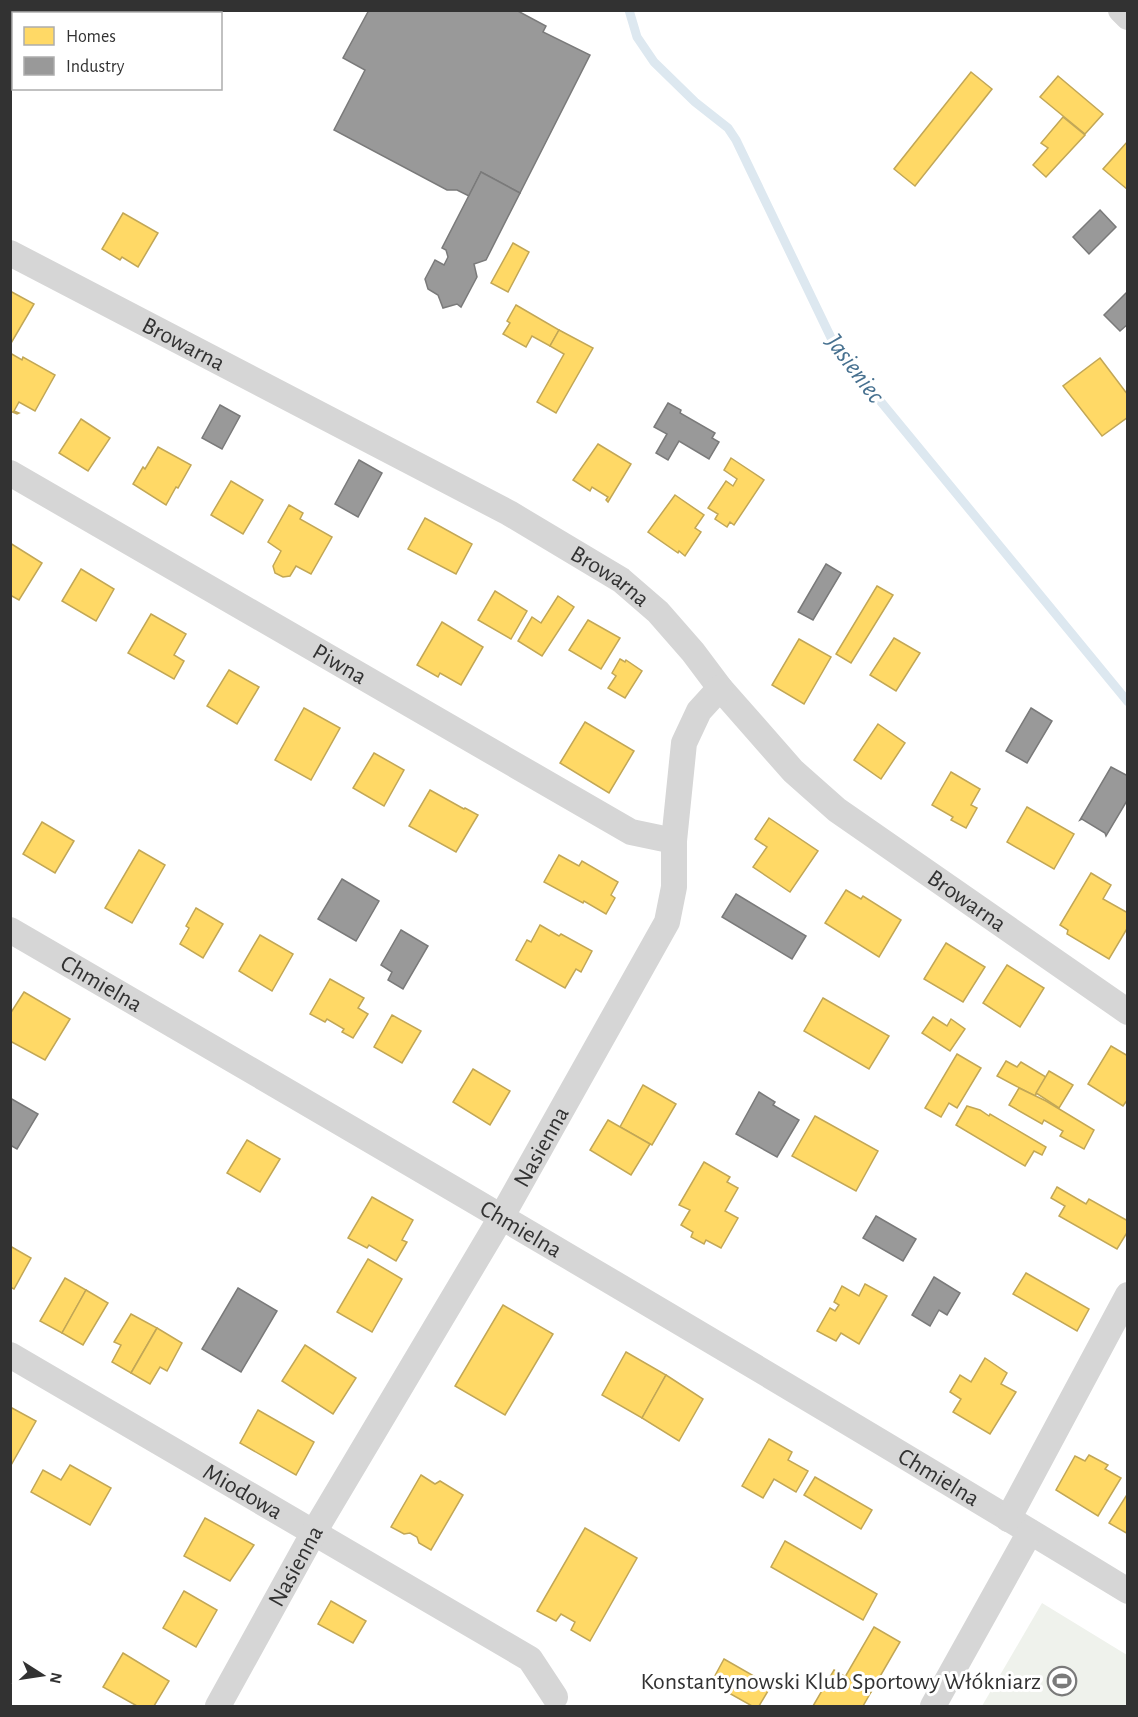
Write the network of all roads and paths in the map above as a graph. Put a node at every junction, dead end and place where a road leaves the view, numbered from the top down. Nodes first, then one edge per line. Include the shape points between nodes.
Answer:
1 (1121, 10) edge
2 (1128, 17) edge
3 (10, 253) edge
4 (10, 473) edge
5 (720, 688) junction
6 (674, 841) junction
7 (10, 930) edge
8 (1128, 1012) edge
9 (502, 1216) junction
10 (1128, 1295) edge
11 (10, 1355) edge
12 (1008, 1518) junction
13 (314, 1532) junction
14 (1030, 1532) junction
15 (1128, 1591) edge
16 (555, 1697) dead end
17 (218, 1707) edge
18 (933, 1707) edge

1 - 2 street
3 - 5 street, Browarna via 508,513 621,580 658,612
4 - 6 street, Piwna via 631,832
5 - 6 street, Nasienna via 699,711 684,743
5 - 8 street, Browarna via 793,771 837,810
6 - 9 street, Nasienna via 674,887 667,922
7 - 9 street, Chmielna
9 - 12 street, Chmielna
9 - 13 street, Nasienna
10 - 12 street
11 - 13 street, Miodowa
12 - 14 street, Chmielna
13 - 16 street, Miodowa via 530,1659
13 - 17 street, Nasienna
14 - 15 street, Chmielna
14 - 18 street

